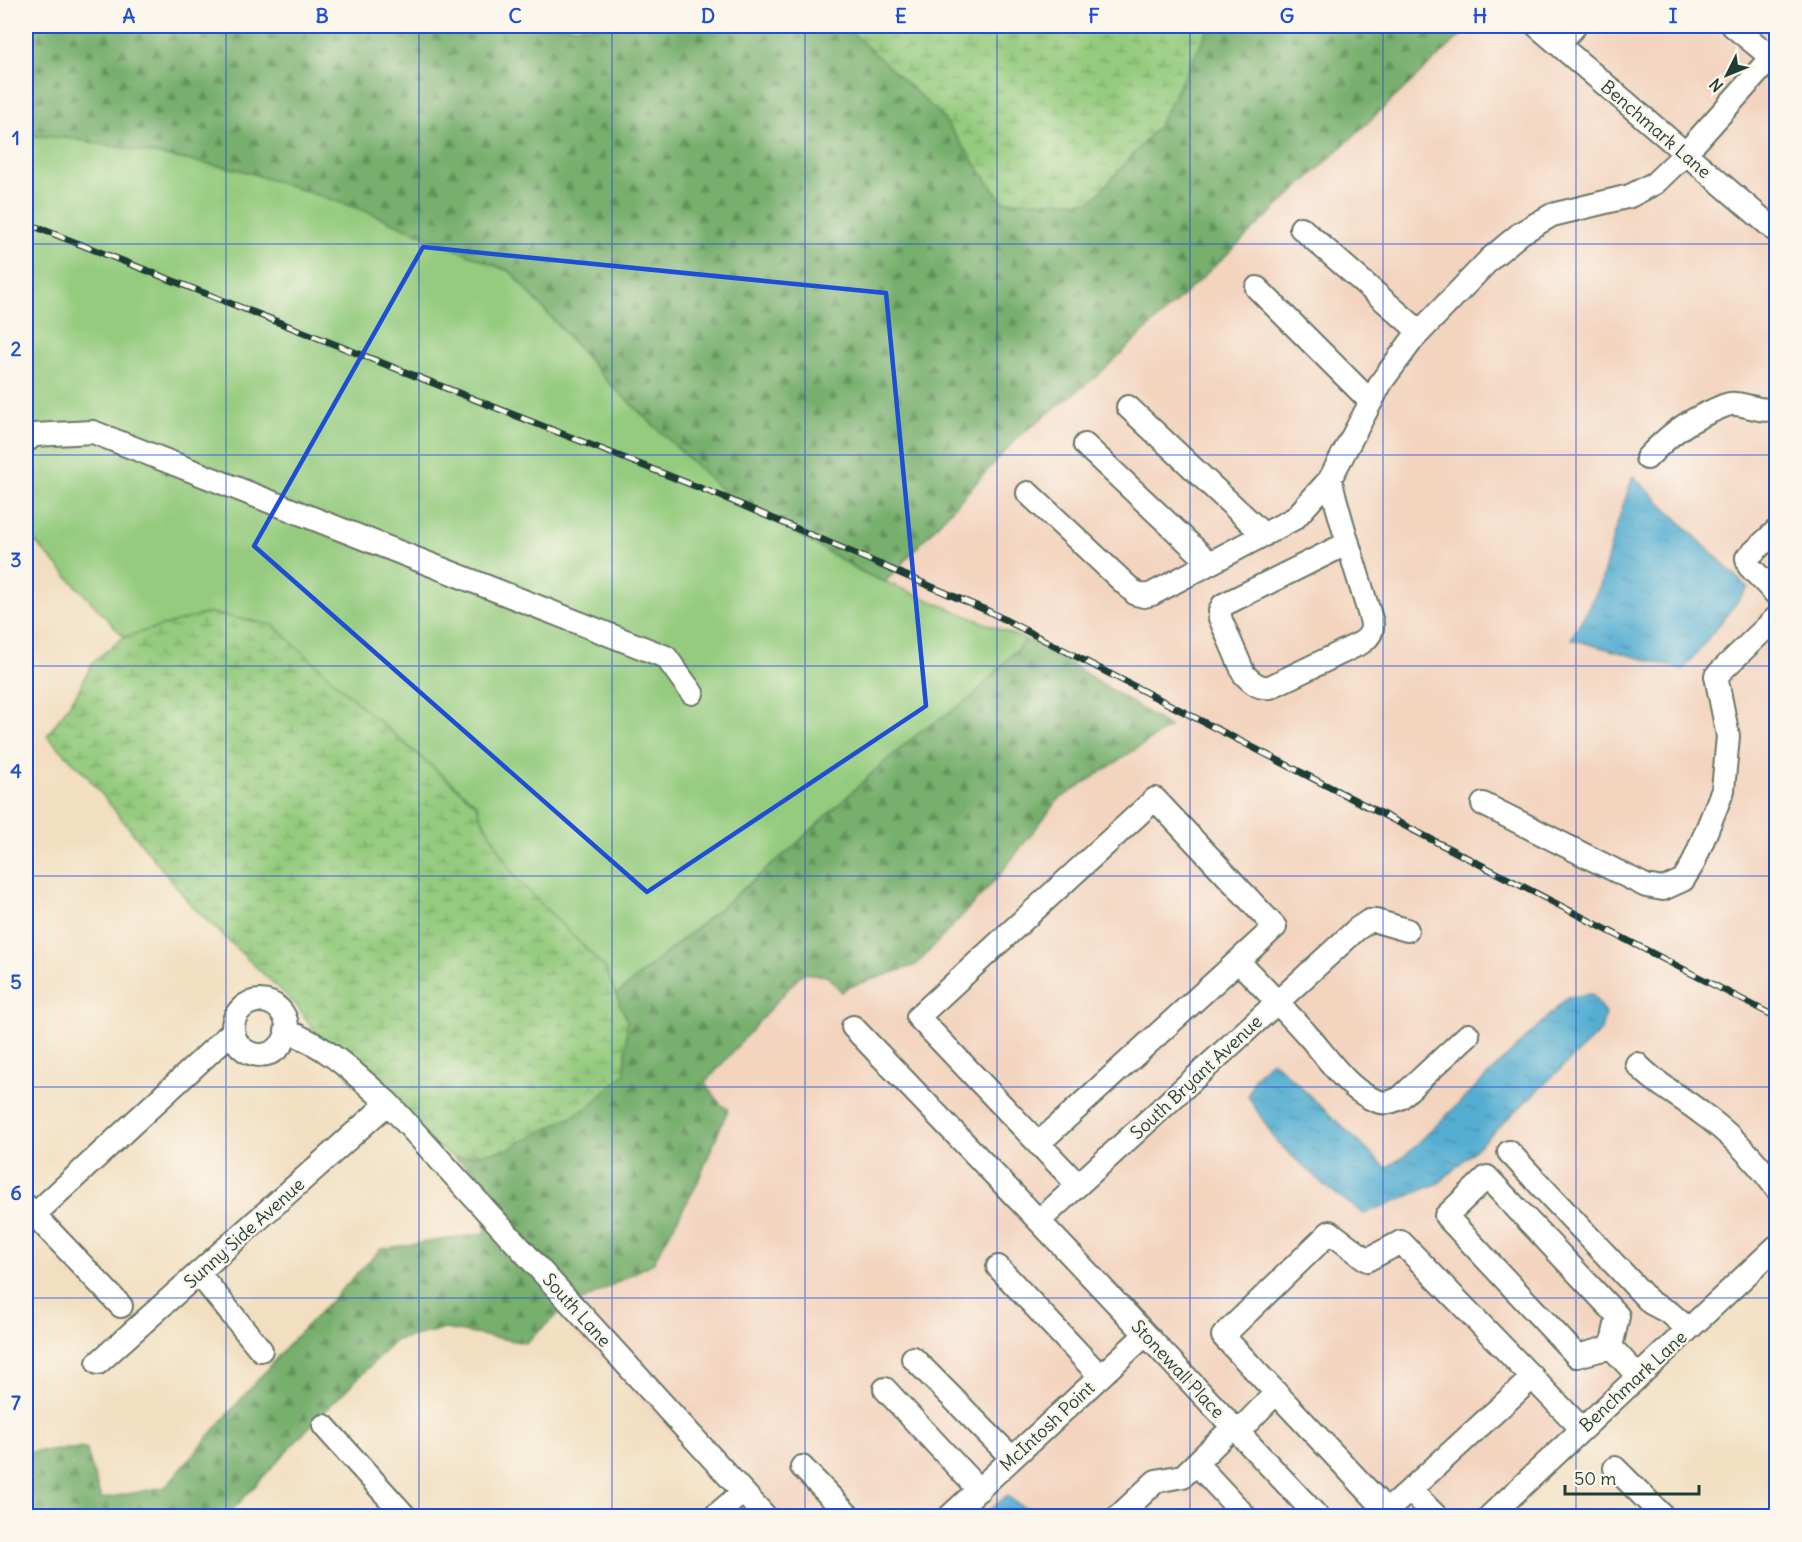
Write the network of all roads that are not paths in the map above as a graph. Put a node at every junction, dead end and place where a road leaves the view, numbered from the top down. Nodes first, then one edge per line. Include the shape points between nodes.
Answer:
1 (1537, 26) edge
2 (1575, 26) edge
3 (1733, 26) edge
4 (1558, 44) junction
5 (1775, 57) edge
6 (1685, 154) junction
7 (1301, 228) dead end
8 (1776, 231) edge
9 (1257, 288) dead end
10 (1420, 332) junction
11 (1371, 402) junction
12 (1128, 407) dead end
13 (1776, 408) edge
14 (26, 441) edge
15 (1085, 445) dead end
16 (1647, 458) dead end
17 (1330, 479) junction
18 (1028, 493) dead end
19 (1776, 531) edge
20 (1264, 535) junction
21 (1347, 543) junction
22 (1210, 563) junction
23 (1776, 594) edge
24 (1776, 618) edge
25 (692, 693) dead end
26 (1483, 804) dead end
27 (1407, 930) dead end
28 (1238, 961) junction
29 (1278, 1002) junction
30 (853, 1027) dead end
31 (233, 1031) junction
32 (286, 1031) junction
33 (1468, 1035) dead end
34 (1637, 1064) dead end
35 (388, 1103) junction
36 (1038, 1144) junction
37 (1509, 1152) dead end
38 (1078, 1185) junction
39 (1776, 1188) edge
40 (30, 1210) edge
41 (1040, 1221) junction
42 (1776, 1247) edge
43 (998, 1267) dead end
44 (199, 1274) junction
45 (121, 1306) dead end
46 (1688, 1329) junction
47 (1145, 1335) junction
48 (1611, 1347) junction
49 (261, 1350) dead end
50 (913, 1358) dead end
51 (98, 1363) dead end
52 (1100, 1376) junction
53 (1638, 1376) junction
54 (1533, 1377) junction
55 (885, 1389) dead end
56 (1276, 1393) junction
57 (324, 1426) dead end
58 (1235, 1429) junction
59 (1582, 1429) junction
60 (1012, 1458) junction
61 (1196, 1463) junction
62 (802, 1467) dead end
63 (1615, 1468) dead end
64 (979, 1490) junction
65 (1410, 1490) junction
66 (743, 1492) junction
67 (1313, 1515) edge
68 (405, 1516) edge
69 (715, 1516) edge
70 (765, 1516) edge
71 (849, 1516) edge
72 (950, 1516) edge
73 (1119, 1516) edge
74 (1245, 1516) edge
75 (1436, 1516) edge
76 (1490, 1516) edge
77 (1663, 1516) edge

1 - 4 street, Benchmark Lane
2 - 4 street
3 - 5 street
4 - 6 street, Benchmark Lane
5 - 6 street
6 - 8 street, Benchmark Lane
6 - 10 street via 1655,183 1630,196 1552,215 1521,233 1491,258
7 - 10 street
9 - 11 street
10 - 11 street via 1382,381
11 - 17 street
12 - 20 street
13 - 16 street via 1755,410 1724,405 1679,428
14 - 25 street via 34,435 93,432 666,657
15 - 22 street
17 - 20 street via 1295,518
17 - 21 street
18 - 22 street via 1136,594 1152,594
19 - 23 street via 1747,558 1749,566
20 - 22 street
21 - 21 street via 1371,619 1368,639 1270,687 1250,680 1220,618 1223,605
24 - 26 street via 1716,676 1728,736 1722,790 1683,880 1664,889 1646,886
27 - 29 street, South Bryant Avenue via 1369,921
28 - 29 street
28 - 36 street
28 - 36 street via 1275,927 1155,800 918,1017
29 - 33 street via 1353,1086 1382,1103 1400,1098
29 - 38 street, South Bryant Avenue
30 - 41 street, Stonewall Place
31 - 32 street via 240,1047 255,1055 278,1048
31 - 32 street via 242,1008 258,1002 276,1007 286,1022
31 - 40 street
32 - 35 street, South Lane via 308,1039 339,1059
34 - 39 street via 1739,1146
35 - 44 street, Sunny Side Avenue
35 - 66 street, South Lane
36 - 38 street
37 - 46 street via 1651,1303
38 - 41 street, South Bryant Avenue
40 - 45 street
41 - 47 street, Stonewall Place
42 - 46 street, Benchmark Lane
43 - 52 street
44 - 49 street
44 - 51 street, Sunny Side Avenue
46 - 53 street, Benchmark Lane
47 - 52 street, McIntosh Point
47 - 58 street, Stonewall Place
48 - 48 street via 1618,1316 1487,1177 1446,1216 1577,1356
48 - 53 street
50 - 60 street
52 - 60 street, McIntosh Point
53 - 59 street, Benchmark Lane
54 - 56 street via 1401,1242 1366,1260 1330,1232 1223,1336
54 - 59 street
54 - 65 street
55 - 64 street
56 - 58 street
56 - 65 street via 1387,1511
57 - 68 street
58 - 61 street
58 - 67 street, Stonewall Place
59 - 76 street, Benchmark Lane
60 - 64 street, McIntosh Point
61 - 73 street via 1183,1476 1156,1481
61 - 74 street
62 - 71 street
63 - 77 street
64 - 72 street, McIntosh Point
65 - 75 street
66 - 69 street
66 - 70 street, South Lane

